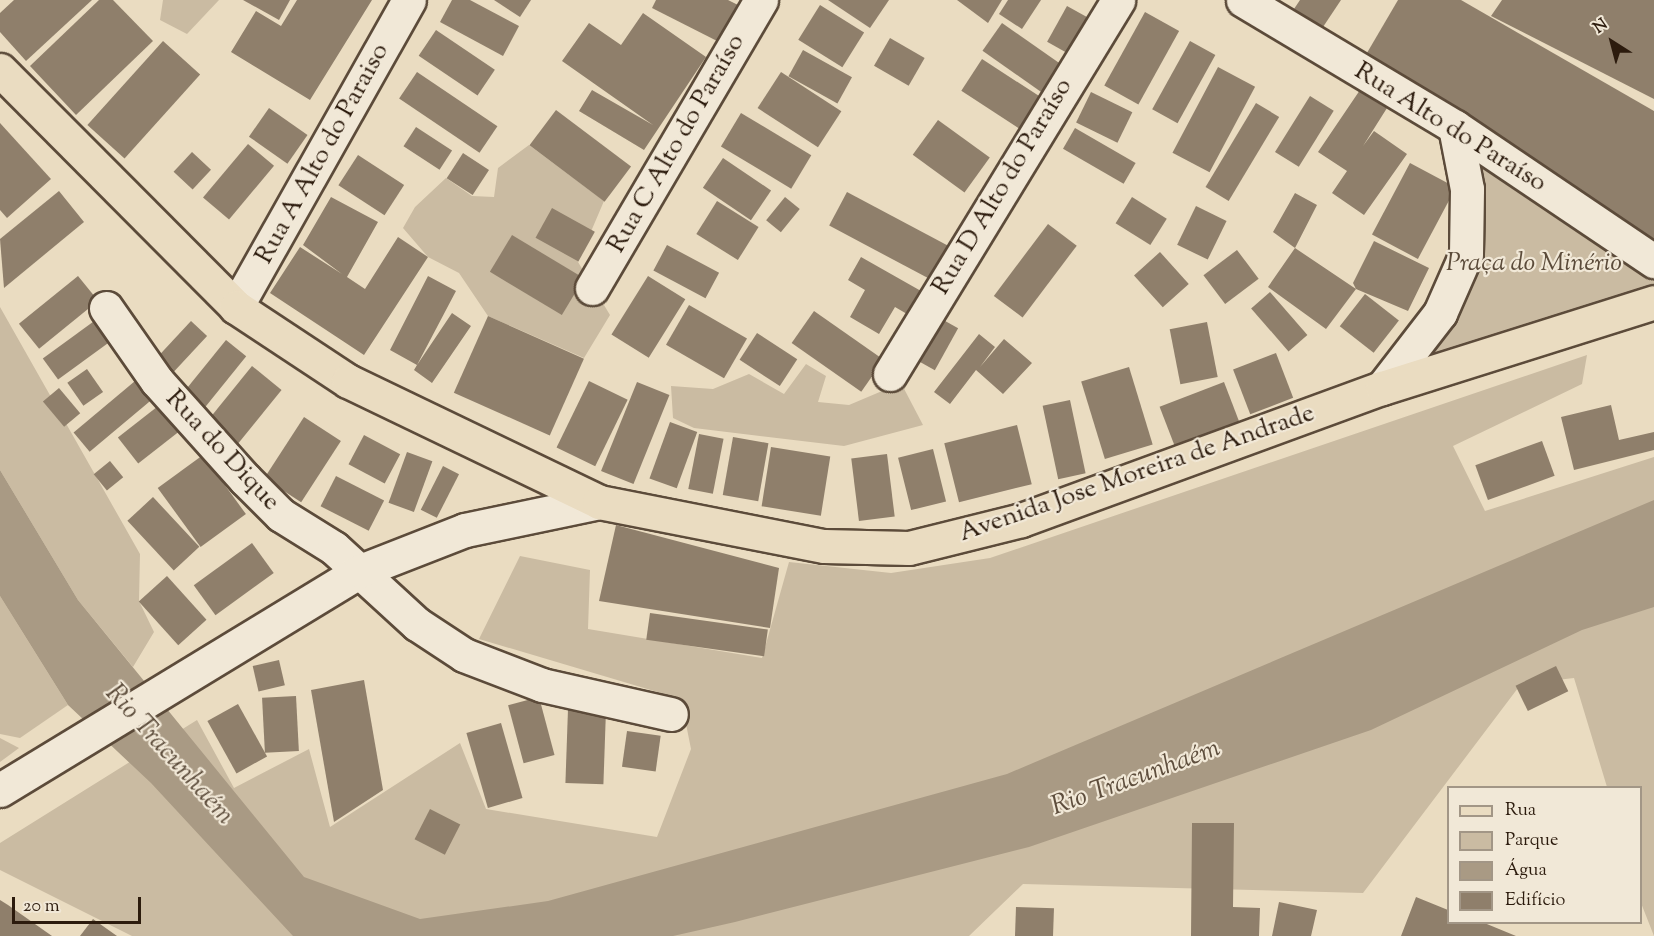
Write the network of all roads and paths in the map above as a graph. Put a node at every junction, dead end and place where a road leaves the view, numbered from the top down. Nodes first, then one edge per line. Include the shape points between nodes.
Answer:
1 (409, 0) edge
2 (761, 0) edge
3 (1118, 0) edge
4 (1254, 2) edge
5 (0, 70) edge
6 (1455, 127) junction
7 (1654, 261) edge
8 (592, 288) dead end
9 (1654, 302) edge
10 (106, 308) dead end
11 (236, 308) junction
12 (890, 374) dead end
13 (1382, 388) junction
14 (599, 502) junction
15 (360, 571) junction
16 (671, 714) dead end
17 (0, 790) edge

1 - 11 street, Rua A Alto do Paraiso
2 - 8 street, Rua C Alto do Paraíso
3 - 12 street, Rua D Alto do Paraíso
4 - 6 street, Rua Alto do Paraíso
5 - 11 main road, Avenida Jose Moreira de Andrade
6 - 7 street, Rua Alto do Paraíso
6 - 13 street via 1467,189 1466,254 1440,313
9 - 13 main road, Avenida Jose Moreira de Andrade
10 - 15 street, Rua do Dique via 157,381 245,479 281,515
11 - 14 main road, Avenida Jose Moreira de Andrade via 348,381
13 - 14 main road, Avenida Jose Moreira de Andrade via 1021,520 909,548 824,546
14 - 15 street via 465,530
15 - 16 street, Rua do Dique via 417,624 464,655 542,685
15 - 17 street

